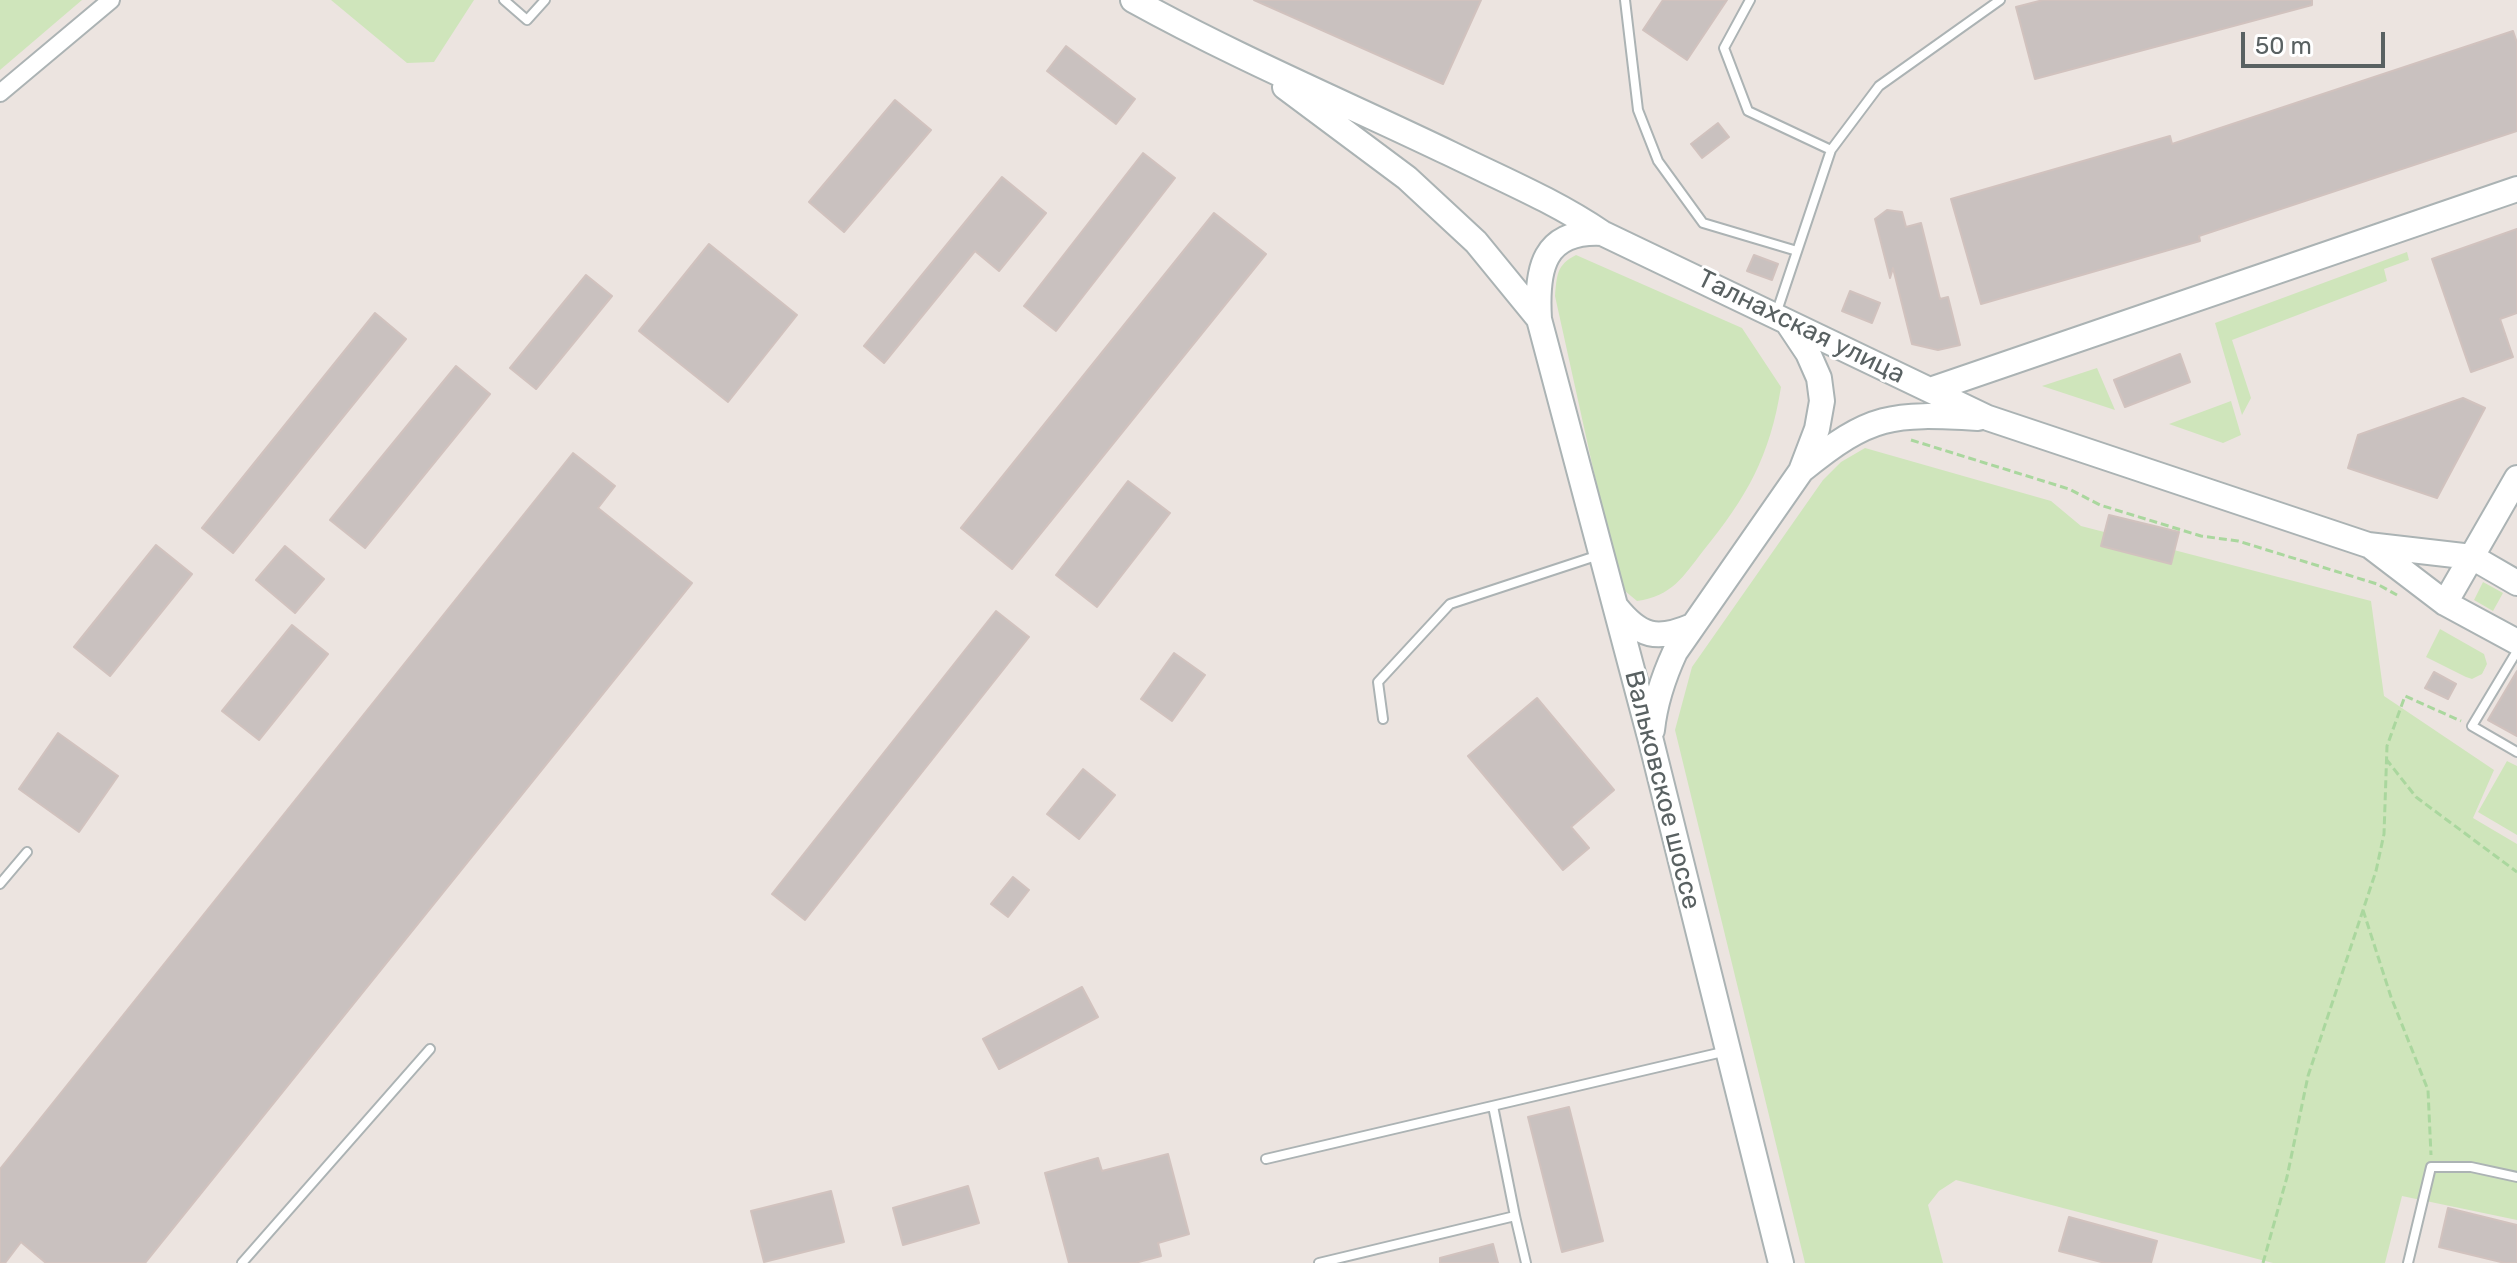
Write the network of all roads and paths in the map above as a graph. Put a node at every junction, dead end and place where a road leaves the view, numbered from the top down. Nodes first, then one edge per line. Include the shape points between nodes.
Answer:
1 (111, 0) edge
2 (504, 0) edge
3 (545, 0) edge
4 (1133, 0) edge
5 (1625, 0) edge
6 (1750, 0) edge
7 (2000, 0) edge
8 (1253, 64) junction
9 (0, 93) edge
10 (1831, 150) junction
11 (2517, 189) edge
12 (1602, 233) junction
13 (1797, 251) junction
14 (1782, 318) junction
15 (1539, 319) junction
16 (1930, 390) junction
17 (1988, 418) junction
18 (1899, 437) dead end
19 (1801, 471) junction
20 (2517, 478) edge
21 (2368, 545) junction
22 (1600, 554) junction
23 (2472, 557) junction
24 (2517, 583) edge
25 (2403, 599) dead end
26 (2445, 603) junction
27 (1615, 605) junction
28 (1692, 626) junction
29 (2517, 642) edge
30 (2517, 651) edge
31 (1383, 719) dead end
32 (2472, 726) junction
33 (1651, 741) junction
34 (2517, 752) edge
35 (2386, 759) junction
36 (27, 852) dead end
37 (2517, 872) edge
38 (0, 884) edge
39 (2363, 910) junction
40 (430, 1049) dead end
41 (1728, 1051) junction
42 (1493, 1106) junction
43 (1266, 1159) dead end
44 (2431, 1167) junction
45 (2517, 1177) edge
46 (1515, 1216) junction
47 (242, 1263) edge
48 (1319, 1263) edge
49 (1526, 1263) edge
50 (1781, 1263) edge
51 (2263, 1263) edge
52 (2408, 1263) edge

1 - 9 street
2 - 3 lane via 527,20
4 - 8 main road
5 - 13 lane via 1638,110 1658,161 1703,223
6 - 10 lane via 1724,48 1748,111
7 - 10 lane via 1879,86
8 - 12 main road, Талнахская улица via 1333,97
8 - 15 main road, Вальковское шоссе via 1407,178 1476,242
10 - 13 lane
11 - 16 main road
12 - 14 main road, Талнахская улица
12 - 15 main road, Вальковское шоссе via 1582,232 1556,245 1540,274
13 - 14 lane
14 - 16 main road, Талнахская улица
14 - 19 main road via 1808,353 1822,401
15 - 22 main road, Вальковское шоссе
16 - 17 main road, Талнахская улица
17 - 19 main road via 1917,414 1885,419 1836,442
17 - 21 main road, Талнахская улица
18 - 25 path via 2069,489 2158,523 2238,541 2377,584
19 - 28 main road
20 - 23 main road
21 - 23 main road, Талнахская улица
21 - 26 main road, Талнахская улица
22 - 27 main road, Вальковское шоссе
22 - 31 lane via 1450,604 1378,682
23 - 24 main road, Талнахская улица
23 - 26 main road
26 - 29 main road, Талнахская улица
27 - 28 main road via 1650,635
27 - 33 main road, Вальковское шоссе
28 - 33 main road via 1663,678
30 - 32 lane
32 - 34 lane
32 - 35 path via 2405,696
33 - 41 main road, Вальковское шоссе
35 - 37 path via 2416,797
35 - 39 path via 2384,834
36 - 38 lane
39 - 44 path via 2428,1090
39 - 51 path via 2308,1076
40 - 47 lane
41 - 42 lane
41 - 50 main road, Вальковское шоссе
42 - 43 lane
42 - 46 lane
44 - 45 lane via 2471,1167
44 - 52 lane
46 - 48 lane
46 - 49 lane

